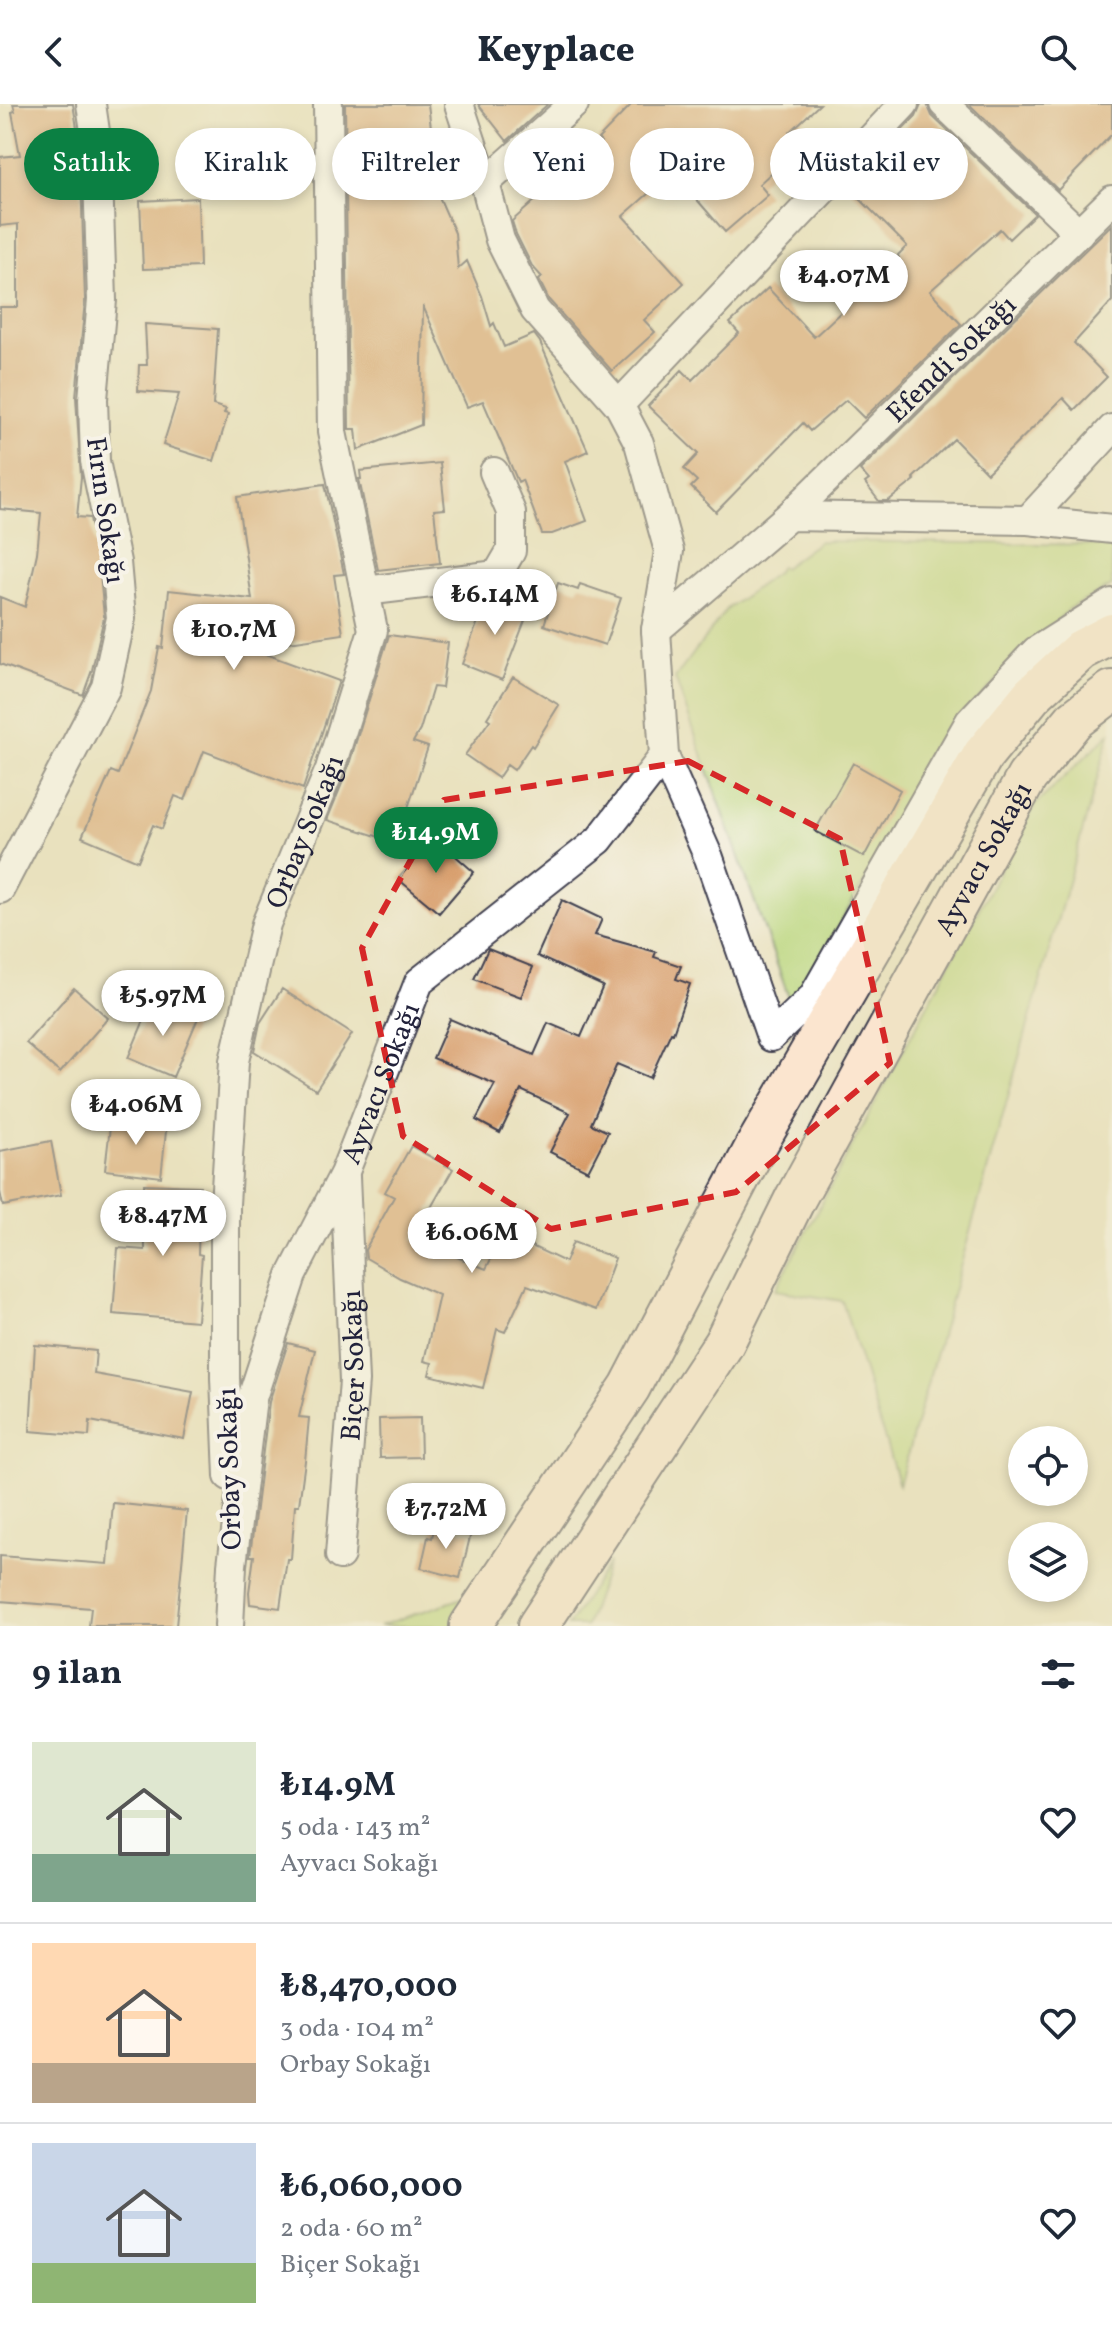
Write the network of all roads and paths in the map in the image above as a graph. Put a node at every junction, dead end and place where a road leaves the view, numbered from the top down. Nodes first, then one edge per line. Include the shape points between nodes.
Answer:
1 (91, 104) edge
2 (328, 104) edge
3 (459, 104) edge
4 (574, 104) edge
5 (904, 104) edge
6 (944, 104) edge
7 (467, 128) edge
8 (488, 180) edge
9 (488, 194) edge
10 (1112, 200) edge
11 (1079, 233) junction
12 (619, 405) junction
13 (1112, 429) edge
14 (494, 472) dead end
15 (789, 516) junction
16 (1028, 520) junction
17 (1112, 529) edge
18 (365, 591) junction
19 (1112, 603) edge
20 (656, 630) junction
21 (1112, 634) edge
22 (1112, 691) edge
23 (664, 756) junction
24 (0, 889) edge
25 (344, 1174) junction
26 (340, 1555) dead end
27 (232, 1565) junction
28 (212, 1626) edge
29 (229, 1626) edge
30 (470, 1626) edge
31 (538, 1626) edge

1 - 24 street, Fırın Sokağı via 102,300 93,399 95,461 116,562 121,618 106,687
2 - 18 street, Orbay Sokağı via 332,432
3 - 7 street
4 - 8 street
5 - 12 street
6 - 11 street
9 - 12 street via 500,240 535,310
10 - 11 street, Efendi Sokağı
11 - 15 street, Efendi Sokağı
12 - 20 street via 639,443 669,551
13 - 16 street
14 - 18 street via 511,512 511,551 497,575
15 - 16 street
15 - 20 street
16 - 17 street
18 - 27 street, Orbay Sokağı via 373,630 330,769 266,924 234,1061 225,1204
19 - 23 street via 1036,651 970,721 813,997 771,1037 709,858
20 - 23 street
21 - 30 main road via 1081,650 1032,695 983,755 756,1146 630,1387
22 - 31 main road, Ayvacı Sokağı via 1074,720 1027,777 795,1199 724,1343
23 - 25 street, Ayvacı Sokağı via 599,840 419,982
25 - 26 street, Biçer Sokağı via 354,1381
25 - 27 street, Ayvacı Sokağı via 292,1275 252,1398
27 - 28 street
27 - 29 street, Ayvacı Sokağı

